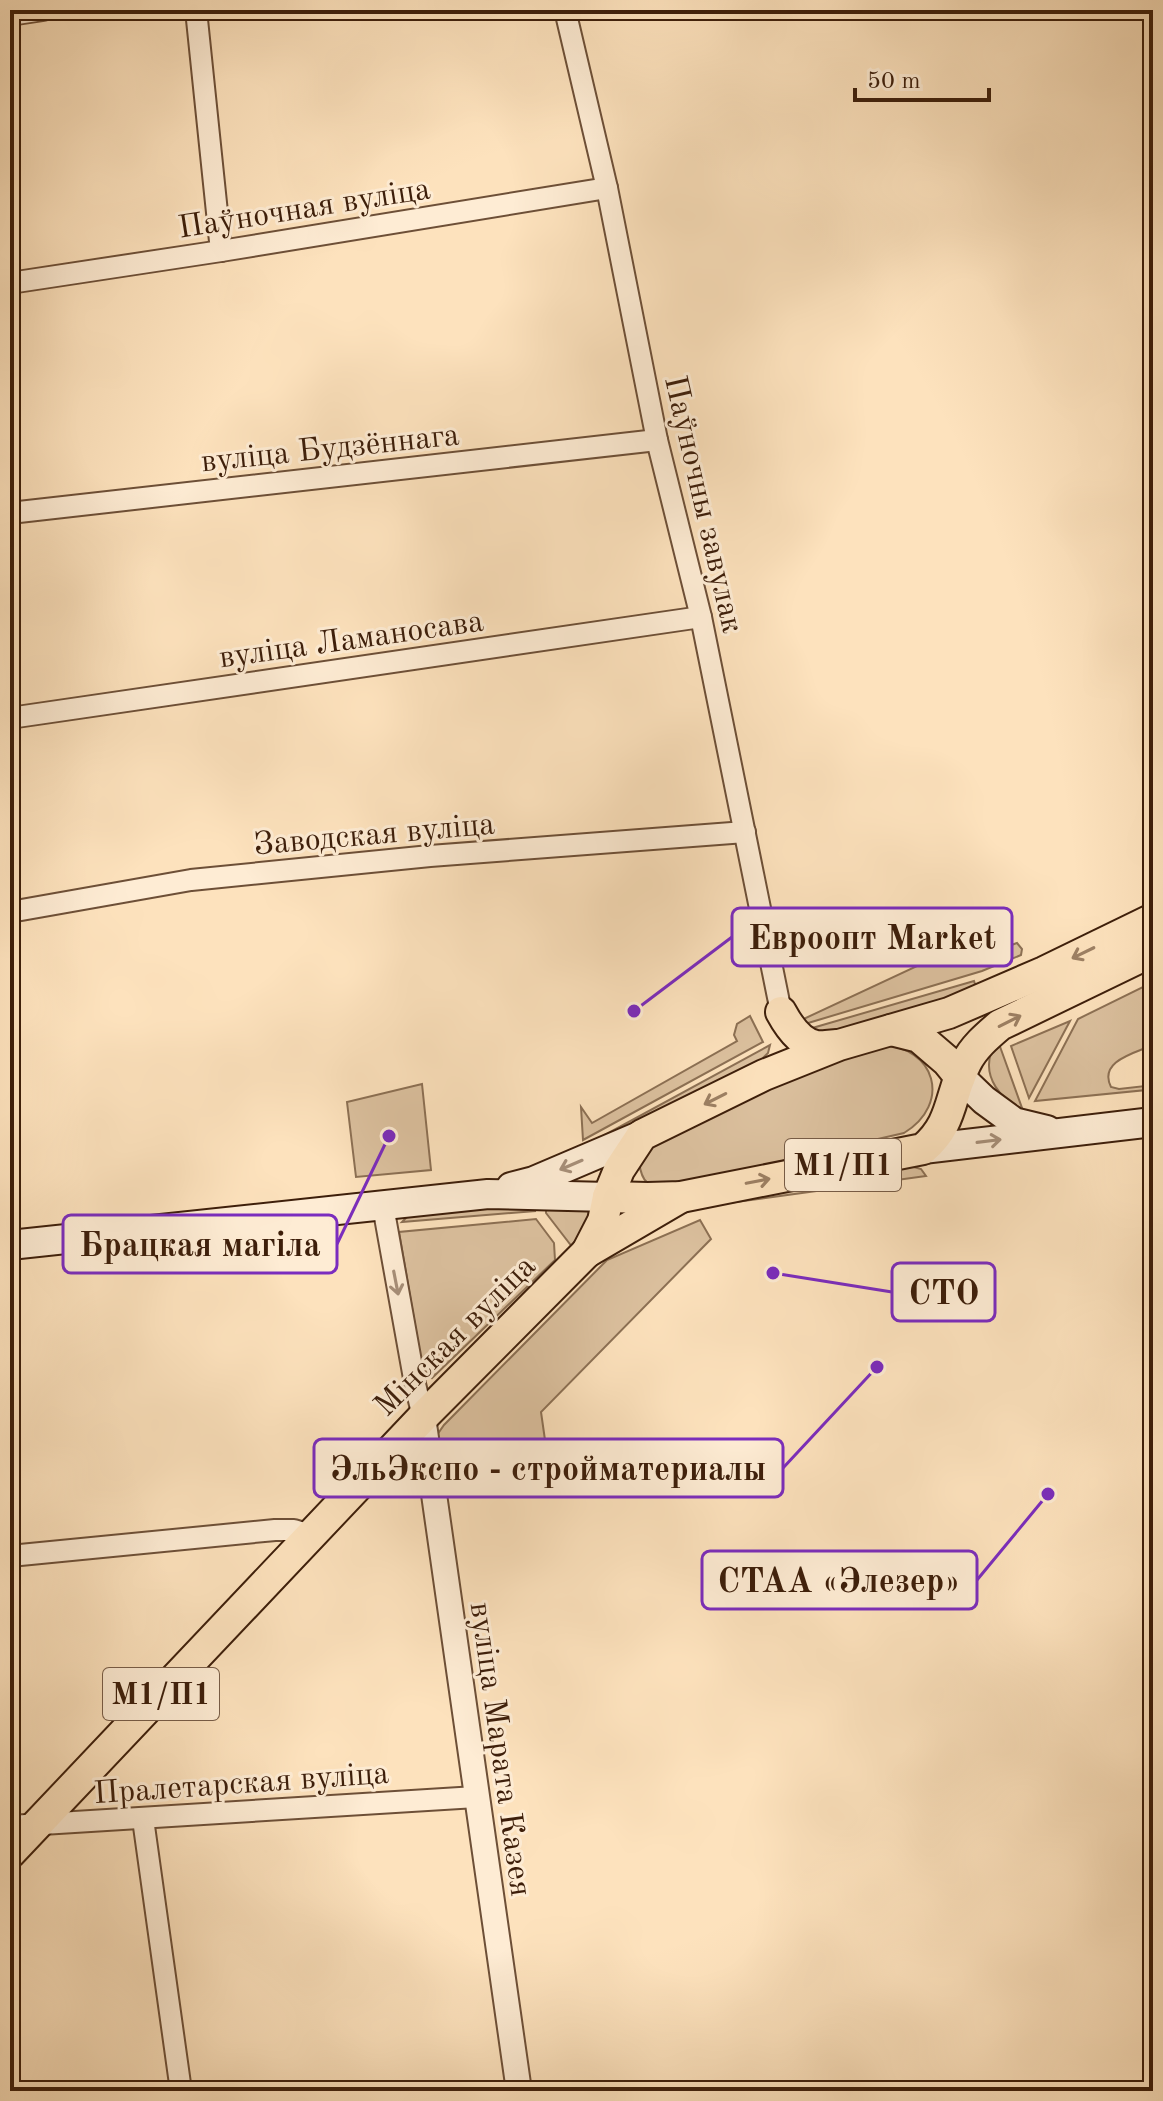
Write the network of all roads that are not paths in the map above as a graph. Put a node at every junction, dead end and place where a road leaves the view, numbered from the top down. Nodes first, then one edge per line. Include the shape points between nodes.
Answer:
1 (43, 10) edge
2 (196, 10) edge
3 (565, 10) edge
4 (10, 15) edge
5 (607, 188) junction
6 (221, 251) junction
7 (10, 283) edge
8 (657, 440) junction
9 (10, 513) edge
10 (701, 617) junction
11 (10, 718) edge
12 (745, 832) junction
13 (10, 912) edge
14 (1153, 919) edge
15 (1153, 951) edge
16 (781, 1012) junction
17 (891, 1030) junction
18 (839, 1045) junction
19 (764, 1075) junction
20 (960, 1077) junction
21 (1153, 1122) edge
22 (1055, 1132) junction
23 (636, 1144) junction
24 (923, 1149) junction
25 (488, 1194) junction
26 (608, 1197) junction
27 (668, 1197) junction
28 (383, 1206) junction
29 (10, 1245) edge
30 (587, 1252) junction
31 (423, 1417) junction
32 (311, 1535) junction
33 (10, 1556) edge
34 (476, 1797) junction
35 (143, 1819) junction
36 (24, 1825) edge
37 (10, 1853) edge
38 (181, 2091) edge
39 (519, 2091) edge

1 - 4 street
2 - 6 street
3 - 5 street, Паўночны завулак
5 - 6 street, Паўночная вуліца
5 - 8 street, Паўночны завулак
6 - 7 street, Паўночная вуліца
8 - 9 street, вуліца Будзённага
8 - 10 street, Паўночны завулак
10 - 11 street, вуліца Ламаносава
10 - 12 street, Паўночны завулак
12 - 13 street, Заводская вуліца via 191,880
12 - 16 street, Паўночны завулак
14 -> 17 main road via 990,996
20 -> 15 main road, М1/П1 via 970,1055 1000,1025
16 - 18 main road via 804,1041
16 - 19 main road via 780,1052
17 - 18 main road
17 - 20 main road via 919,1037
18 - 19 main road
19 -> 23 main road
20 - 22 main road via 1014,1122
20 - 24 main road, М1/П1 via 949,1115
21 - 22 main road
24 -> 22 main road
23 -> 25 main road
23 - 26 main road, М1/П1
23 - 27 main road via 629,1174 634,1186
27 -> 24 main road, М1/П1
25 - 26 main road
25 - 28 main road
26 - 27 main road
26 - 30 main road, М1/П1
27 - 30 main road, М1/П1
28 - 29 main road
28 -> 31 street
30 - 31 main road, Мінская вуліца / М1/П1
31 - 32 main road, Мінская вуліца / М1/П1
31 - 34 street, вуліца Марата Казея
32 - 33 street via 275,1530
32 - 36 main road, Мінская вуліца / М1/П1
34 - 35 street, Пралетарская вуліца
34 - 39 street, вуліца Марата Казея
35 - 36 street, Пралетарская вуліца
35 - 38 street
36 - 37 main road, Мінская вуліца / М1/П1

